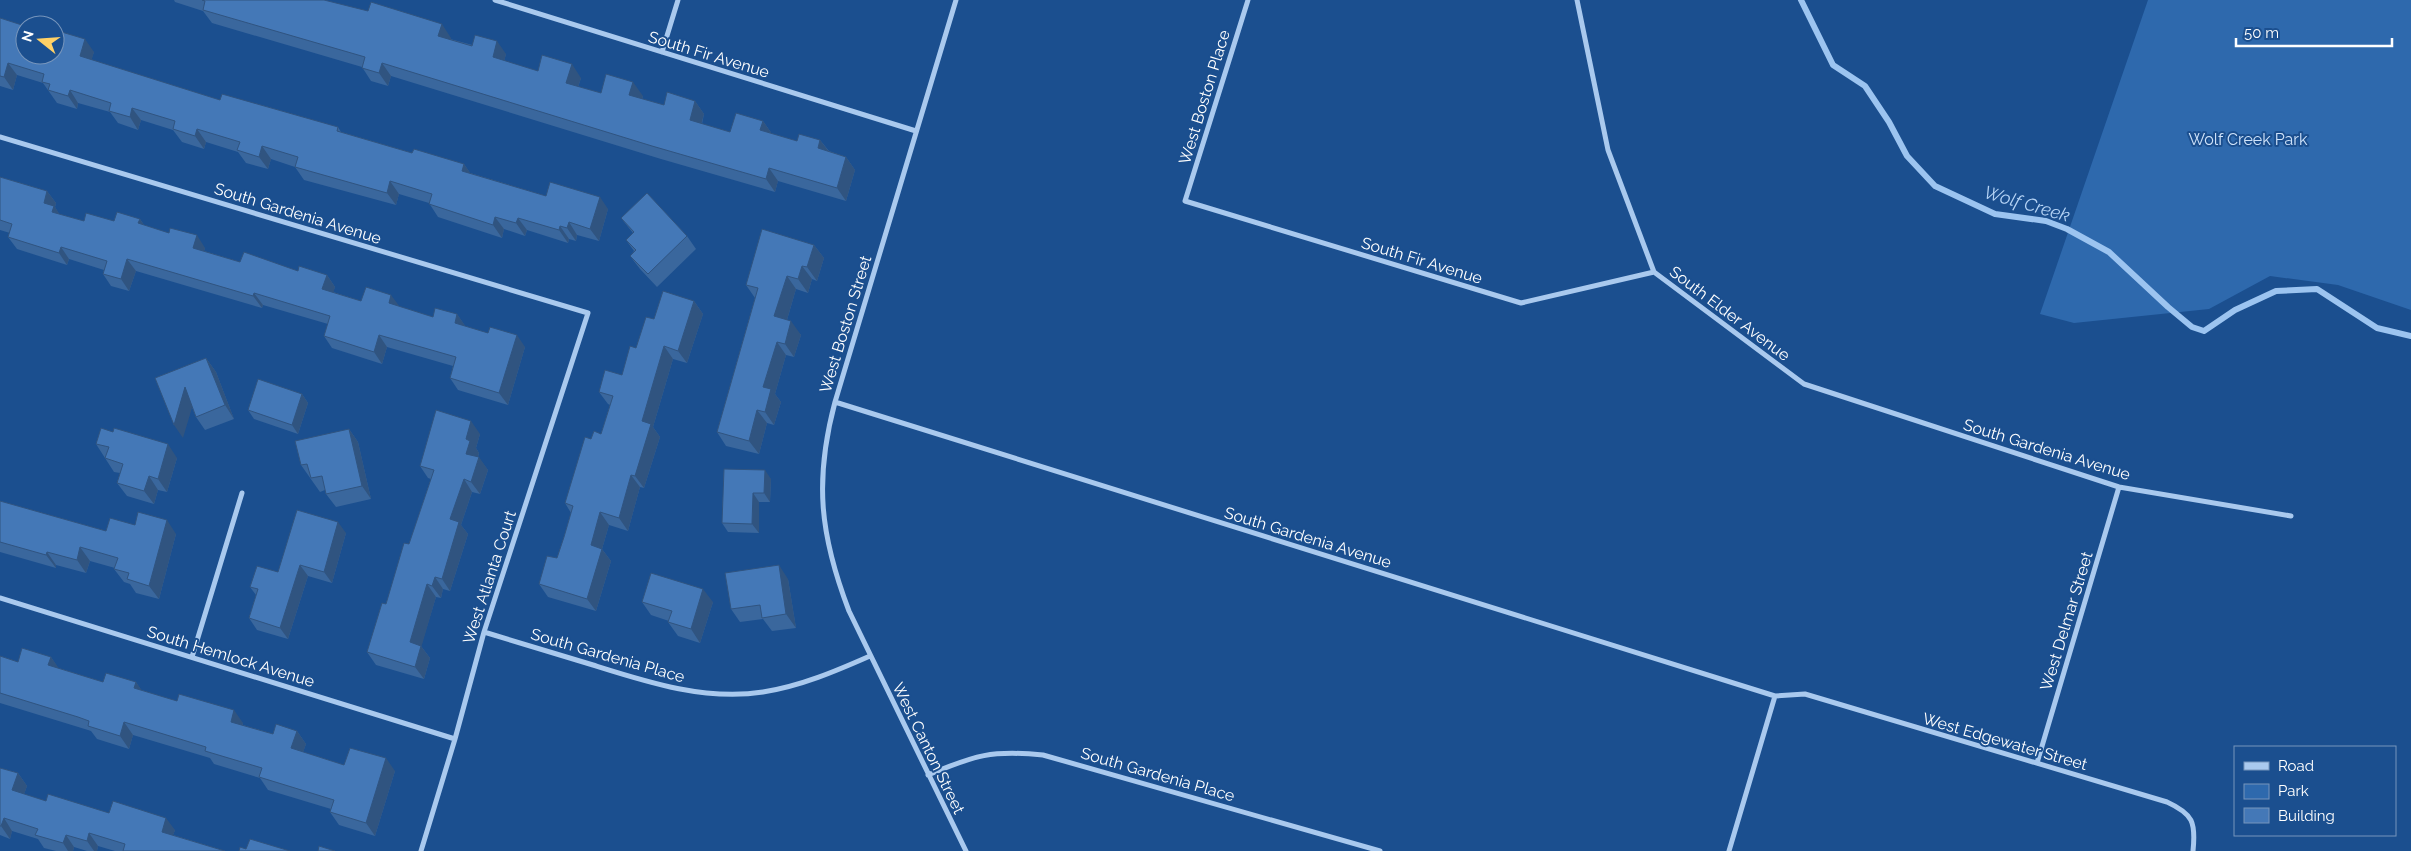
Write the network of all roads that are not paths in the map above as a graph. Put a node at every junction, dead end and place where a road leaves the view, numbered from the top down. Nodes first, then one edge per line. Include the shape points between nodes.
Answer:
1 (495, 0) edge
2 (678, 0) edge
3 (956, 0) edge
4 (1248, 0) edge
5 (1577, 0) edge
6 (662, 52) junction
7 (916, 131) junction
8 (0, 136) edge
9 (1184, 201) joint
10 (1654, 272) junction
11 (588, 313) joint
12 (834, 402) junction
13 (1916, 421) joint
14 (2119, 487) junction
15 (242, 493) dead end
16 (2291, 516) dead end
17 (0, 598) edge
18 (484, 632) junction
19 (870, 656) junction
20 (192, 657) junction
21 (1775, 696) junction
22 (455, 739) junction
23 (2037, 763) junction
24 (928, 775) junction
25 (421, 851) edge
26 (966, 851) edge
27 (1380, 851) edge
28 (1729, 851) edge
29 (2193, 851) edge

1 - 6 street, South Fir Avenue
2 - 6 street
3 - 7 street, West Boston Street
4 - 9 street, West Boston Place
5 - 10 street, South Elder Avenue via 1608,150
6 - 7 street, South Fir Avenue
7 - 12 street, West Boston Street
8 - 11 street, South Gardenia Avenue
9 - 10 street, South Fir Avenue via 1520,303
10 - 13 street, South Elder Avenue via 1804,384
11 - 18 street, West Atlanta Court
12 - 19 street, West Boston Street via 822,466 823,515 833,570
12 - 21 street, South Gardenia Avenue
13 - 14 street, South Gardenia Avenue
14 - 16 street, South Gardenia Avenue
14 - 23 street, West Delmar Street
15 - 20 street
17 - 20 street, South Hemlock Avenue
18 - 19 street, South Gardenia Place via 638,679 680,689 724,694 762,692 800,684
18 - 22 street, West Atlanta Court
19 - 24 street, West Canton Street
20 - 22 street, South Hemlock Avenue
21 - 23 street, West Edgewater Street via 1805,694
21 - 28 street
22 - 25 street, West Atlanta Court
23 - 29 street, West Edgewater Street via 2185,810 2194,825
24 - 26 street, West Canton Street
24 - 27 street, South Gardenia Place via 984,754 1043,755

